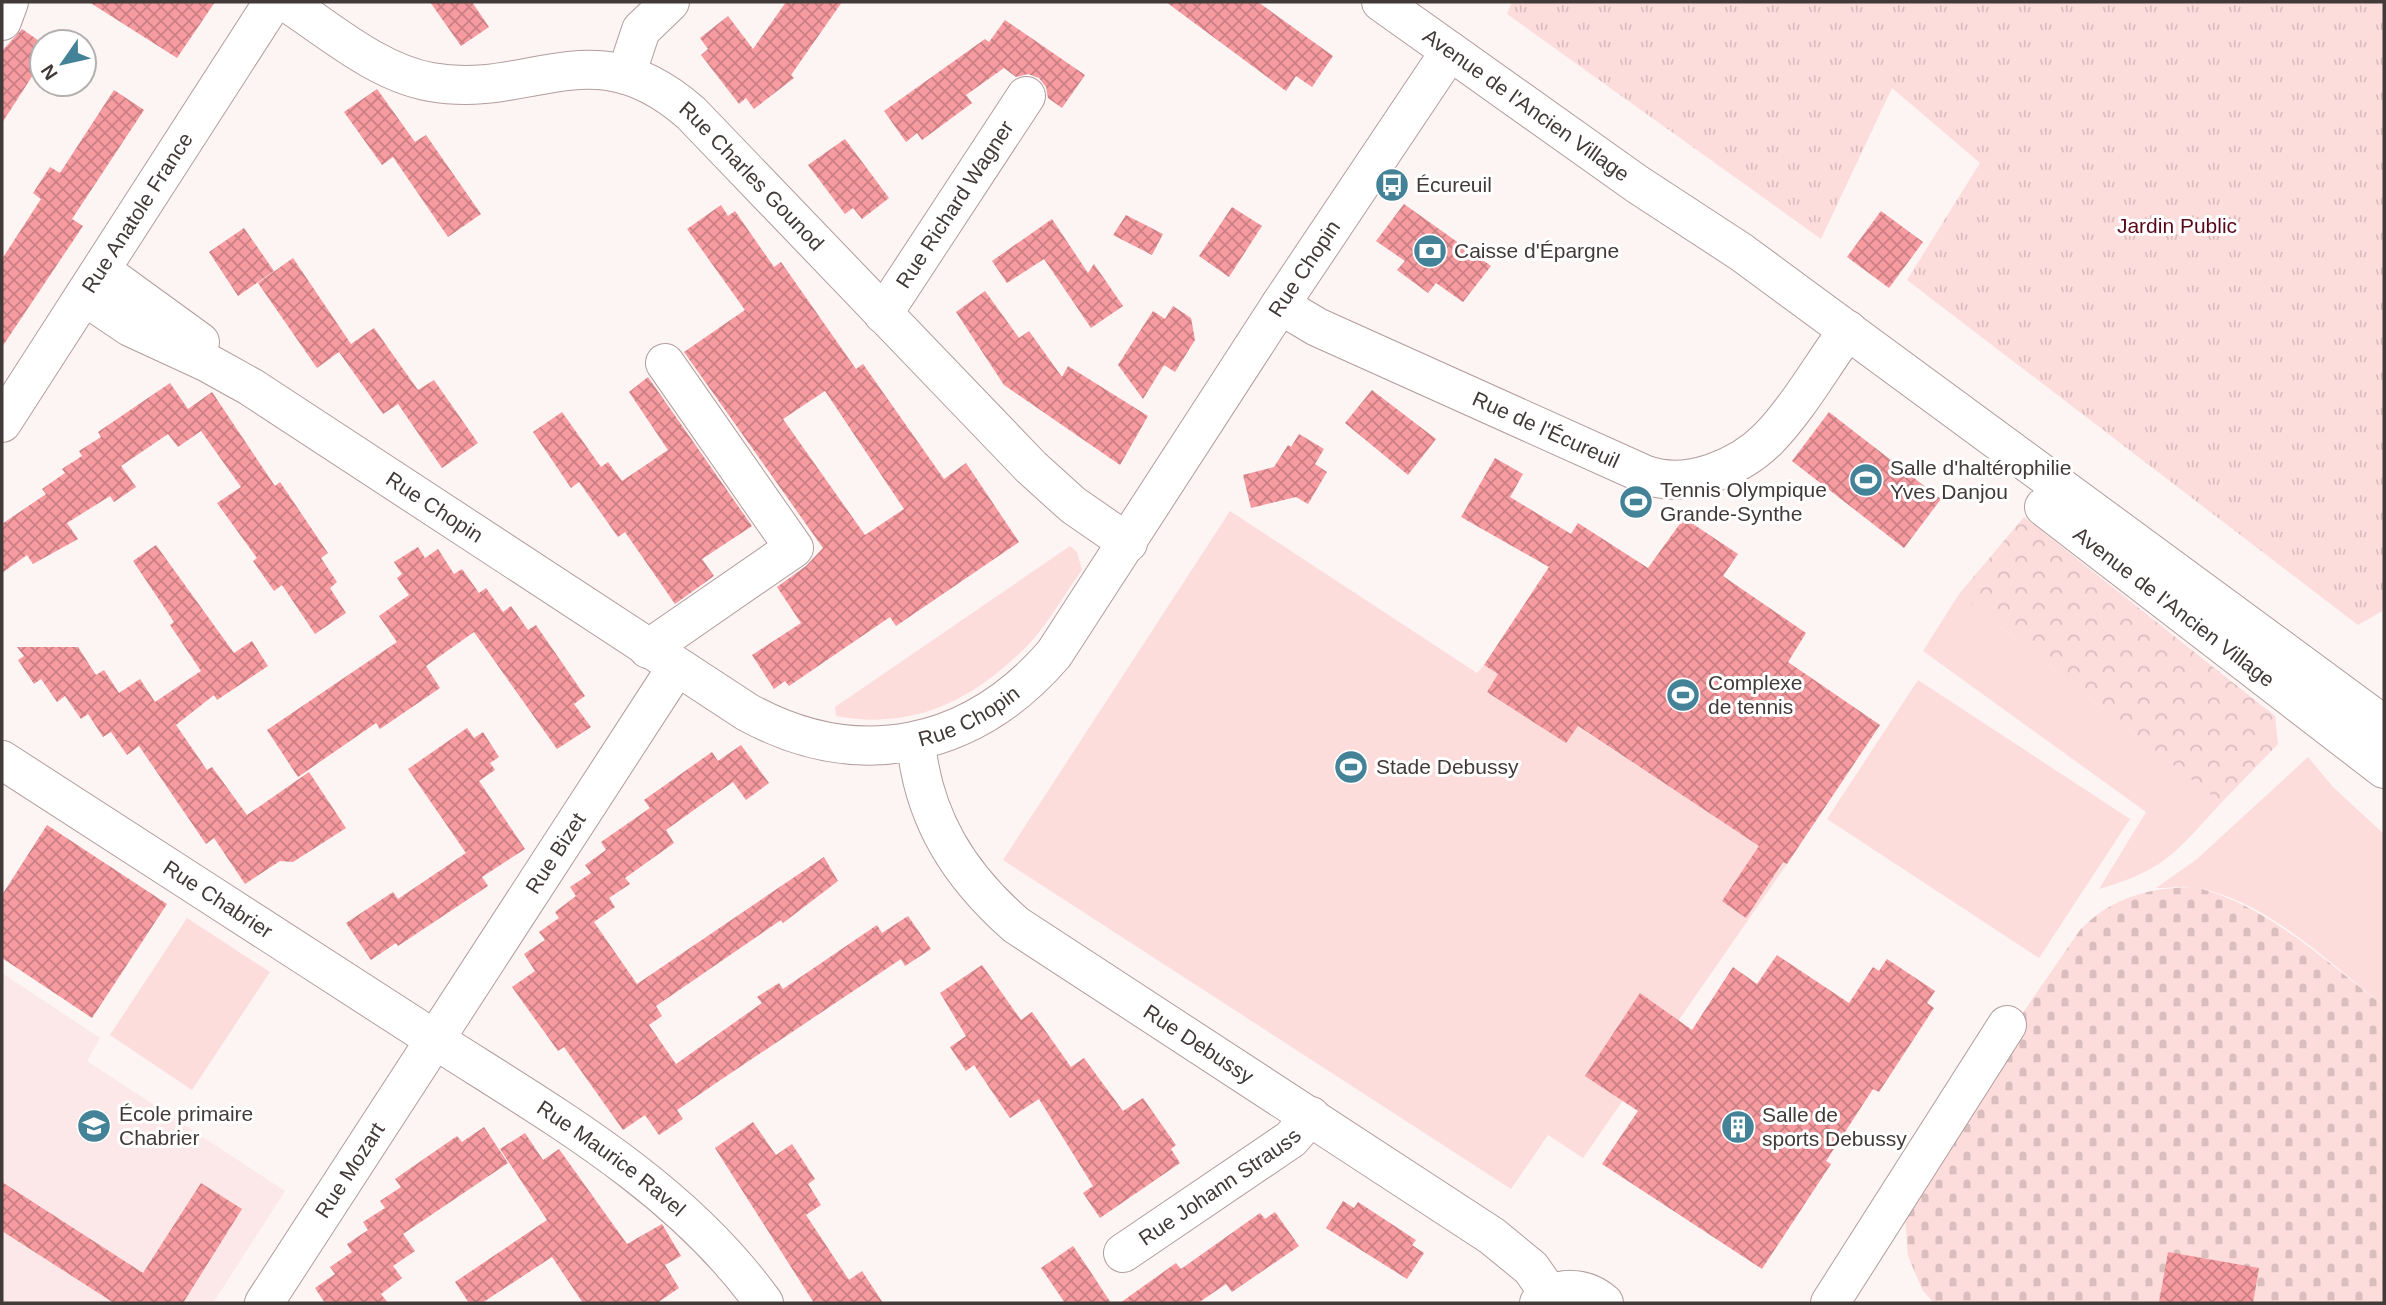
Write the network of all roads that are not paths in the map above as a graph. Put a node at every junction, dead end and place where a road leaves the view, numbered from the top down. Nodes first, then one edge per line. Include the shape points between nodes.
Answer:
1 (9, 2) edge
2 (273, 2) edge
3 (286, 2) edge
4 (670, 2) edge
5 (1402, 8) edge
6 (2, 21) edge
7 (1450, 51) junction
8 (626, 75) junction
9 (1026, 96) dead end
10 (92, 283) junction
11 (1280, 305) junction
12 (883, 314) junction
13 (1841, 339) junction
14 (665, 363) dead end
15 (2, 424) edge
16 (1128, 542) junction
17 (662, 658) junction
18 (916, 742) junction
19 (2380, 745) edge
20 (2, 760) edge
21 (2007, 1026) dead end
22 (434, 1039) junction
23 (1311, 1116) junction
24 (1123, 1252) dead end
25 (1545, 1299) edge
26 (264, 1303) edge
27 (764, 1303) edge
28 (1604, 1303) edge
29 (1830, 1303) edge

1 - 6 street
2 - 10 street, Rue Anatole France
3 - 8 street, Rue Charles Gounod via 369,56 427,82 488,83 576,68
4 - 8 street via 641,30
5 - 7 street, Avenue de l'Ancien Village
7 - 11 street, Rue Chopin
7 - 13 street, Avenue de l'Ancien Village via 1719,237
8 - 12 street, Rue Charles Gounod via 653,84 691,113
9 - 12 street, Rue Richard Wagner
10 - 15 street, Rue Anatole France
10 - 17 street, Rue Chopin via 130,327 251,387
11 - 13 street, Rue de l'Écureuil via 1329,332 1668,481 1704,475 1757,448
11 - 16 street, Rue Chopin
12 - 16 street, Rue Charles Gounod via 1043,479
13 - 19 street, Avenue de l'Ancien Village
14 - 17 street via 794,548
16 - 18 street, Rue Chopin via 1054,654 1032,677 980,716
17 - 18 street, Rue Chopin via 747,712 805,738 860,746
17 - 22 street, Rue Bizet
18 - 23 street, Rue Debussy via 925,795 938,829 991,903 1029,934
20 - 22 street, Rue Chabrier
21 - 29 street
22 - 26 street, Rue Mozart
22 - 27 street, Rue Maurice Ravel via 660,1191 719,1247
23 - 24 street, Rue Johann Strauss via 1291,1139
23 - 25 street, Rue Debussy via 1507,1246 1531,1268
25 - 28 street via 1564,1290 1580,1290

